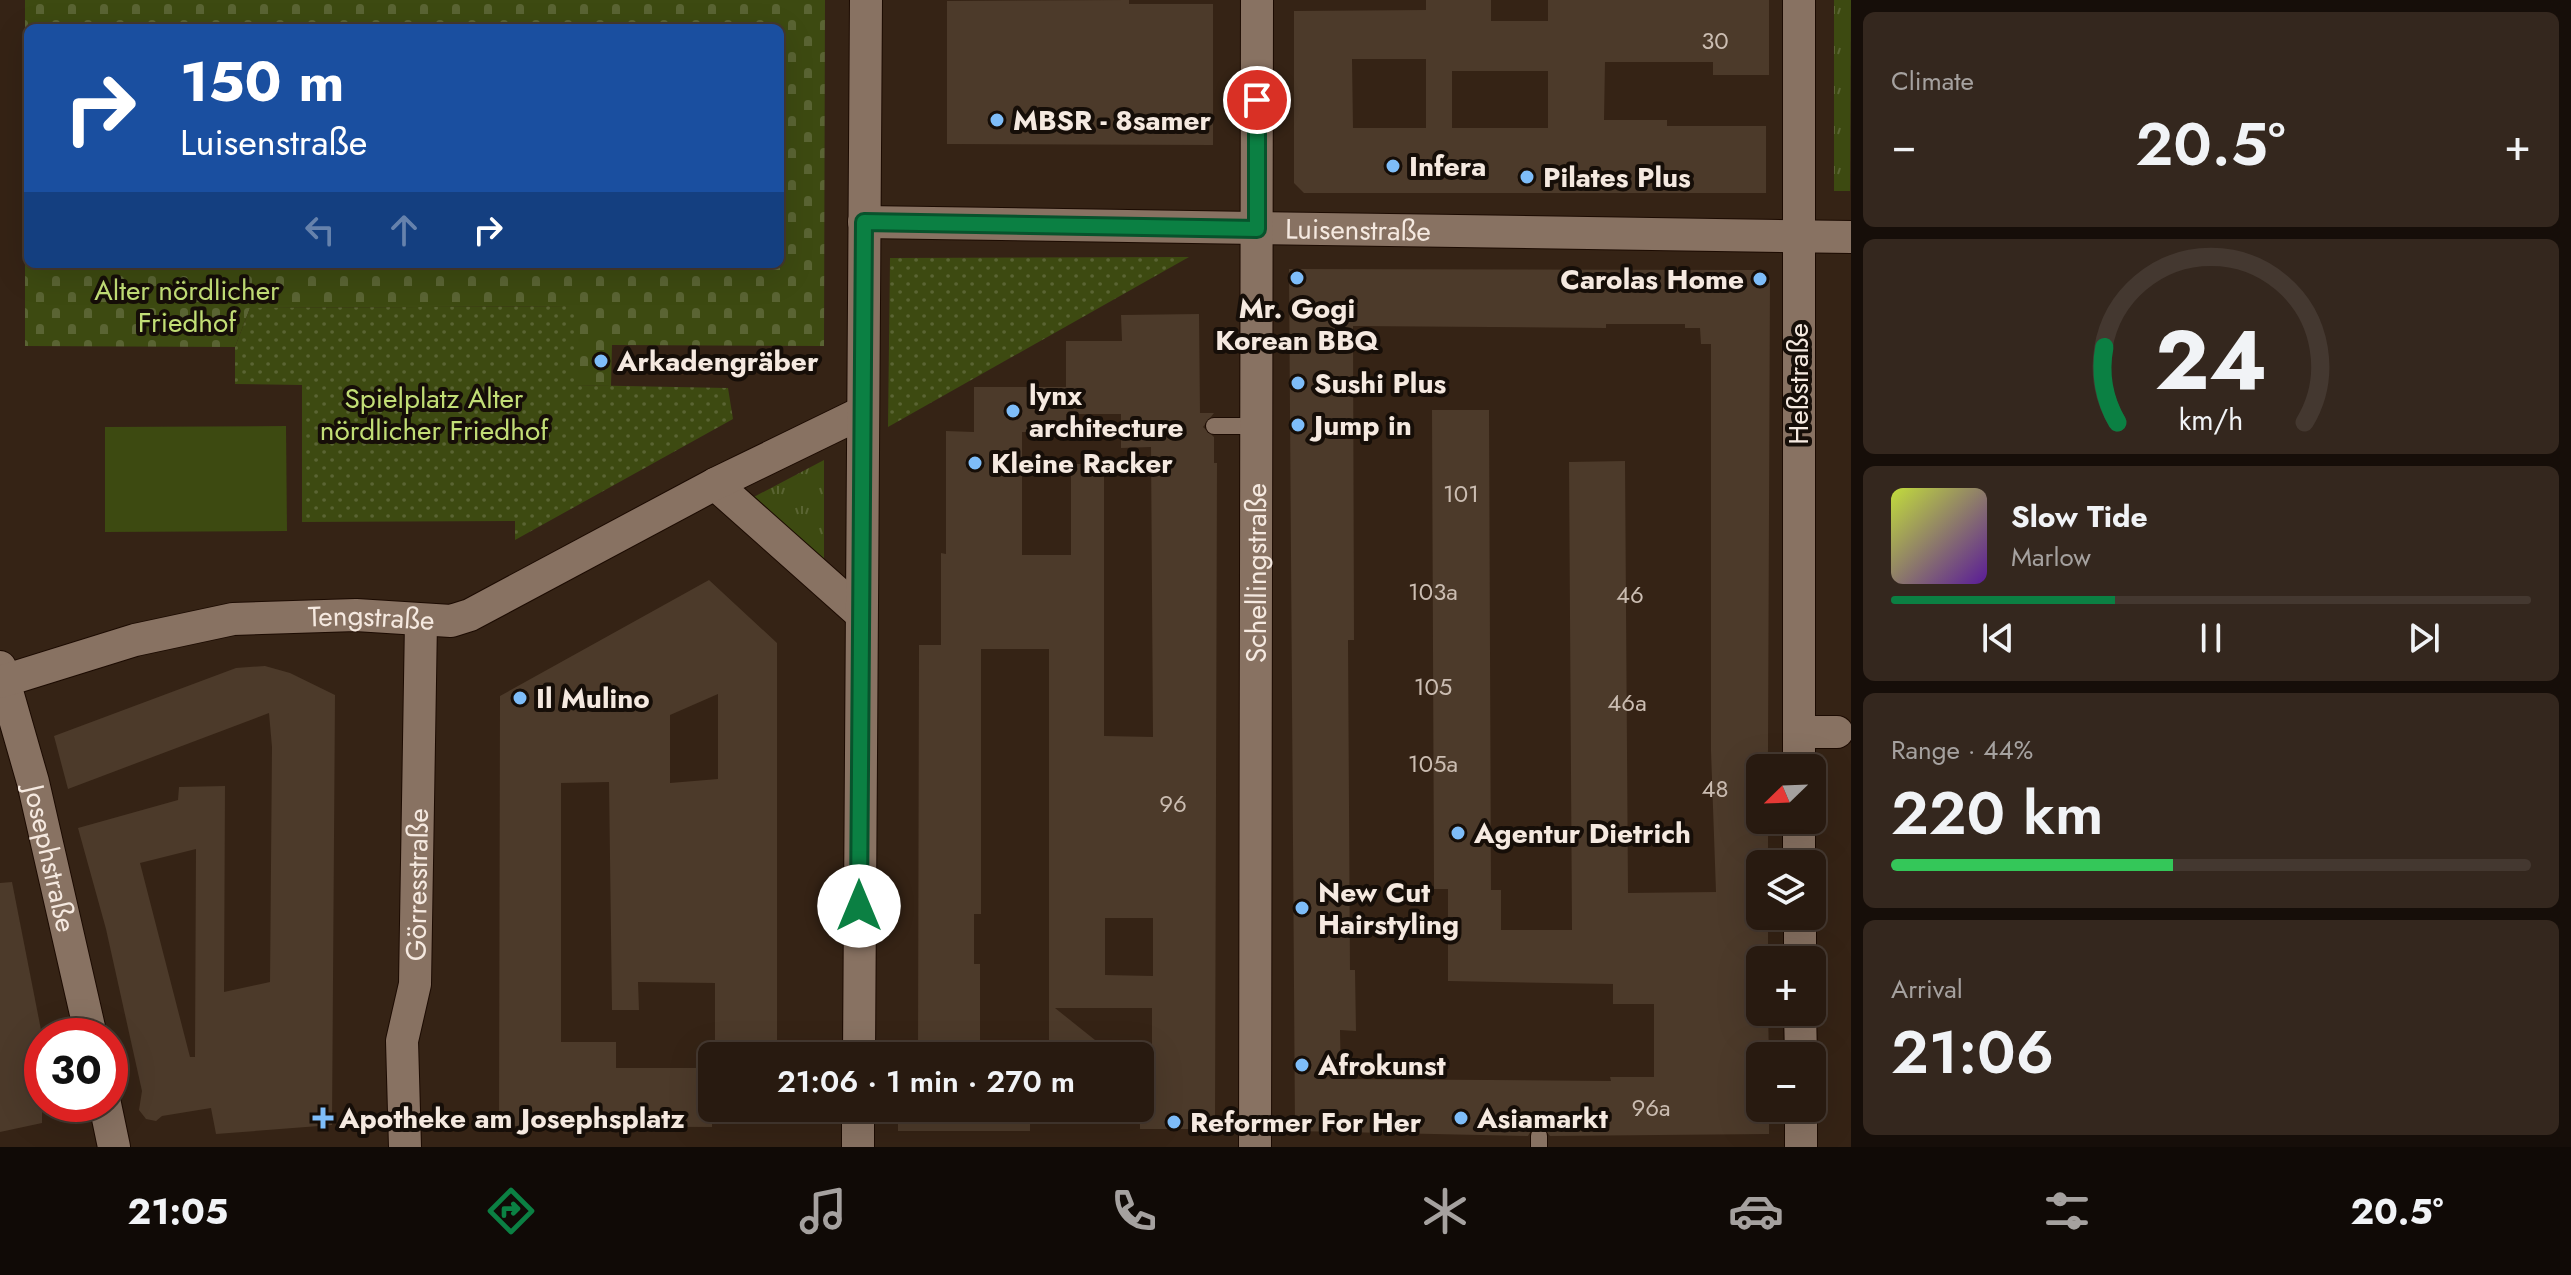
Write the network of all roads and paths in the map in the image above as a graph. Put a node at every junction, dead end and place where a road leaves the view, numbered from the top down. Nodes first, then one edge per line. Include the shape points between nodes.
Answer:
1 (866, 0) edge
2 (1257, 0) edge
3 (1799, 0) edge
4 (864, 222) junction
5 (1257, 229) junction
6 (1797, 237) junction
7 (1851, 237) edge
8 (861, 413) junction
9 (1214, 426) dead end
10 (1256, 426) junction
11 (715, 484) junction
12 (860, 613) junction
13 (421, 621) junction
14 (1, 677) edge
15 (1799, 732) junction
16 (1837, 732) dead end
17 (1799, 754) edge
18 (87, 1018) edge
19 (859, 1042) edge
20 (109, 1122) edge
21 (858, 1122) edge
22 (1801, 1122) edge
23 (114, 1147) edge
24 (405, 1147) edge
25 (858, 1147) edge
26 (1255, 1147) edge
27 (1801, 1147) edge

1 - 4 street
2 - 5 street, Schellingstraße
3 - 6 street, Heßstraße
4 - 5 street, Luisenstraße
4 - 8 street
5 - 6 street, Luisenstraße
5 - 10 street, Schellingstraße
6 - 7 street, Luisenstraße
6 - 15 street, Heßstraße
8 - 11 street, Tengstraße
8 - 12 street
9 - 10 lane
10 - 26 street, Schellingstraße
11 - 12 street
11 - 13 street, Tengstraße via 470,615
12 - 19 street
13 - 14 street, Tengstraße via 356,615 233,619
13 - 24 street, Görresstraße via 415,984 402,1041
14 - 18 street, Josephstraße via 33,782
15 - 16 street
15 - 17 street, Heßstraße
20 - 23 street
21 - 25 street
22 - 27 street

